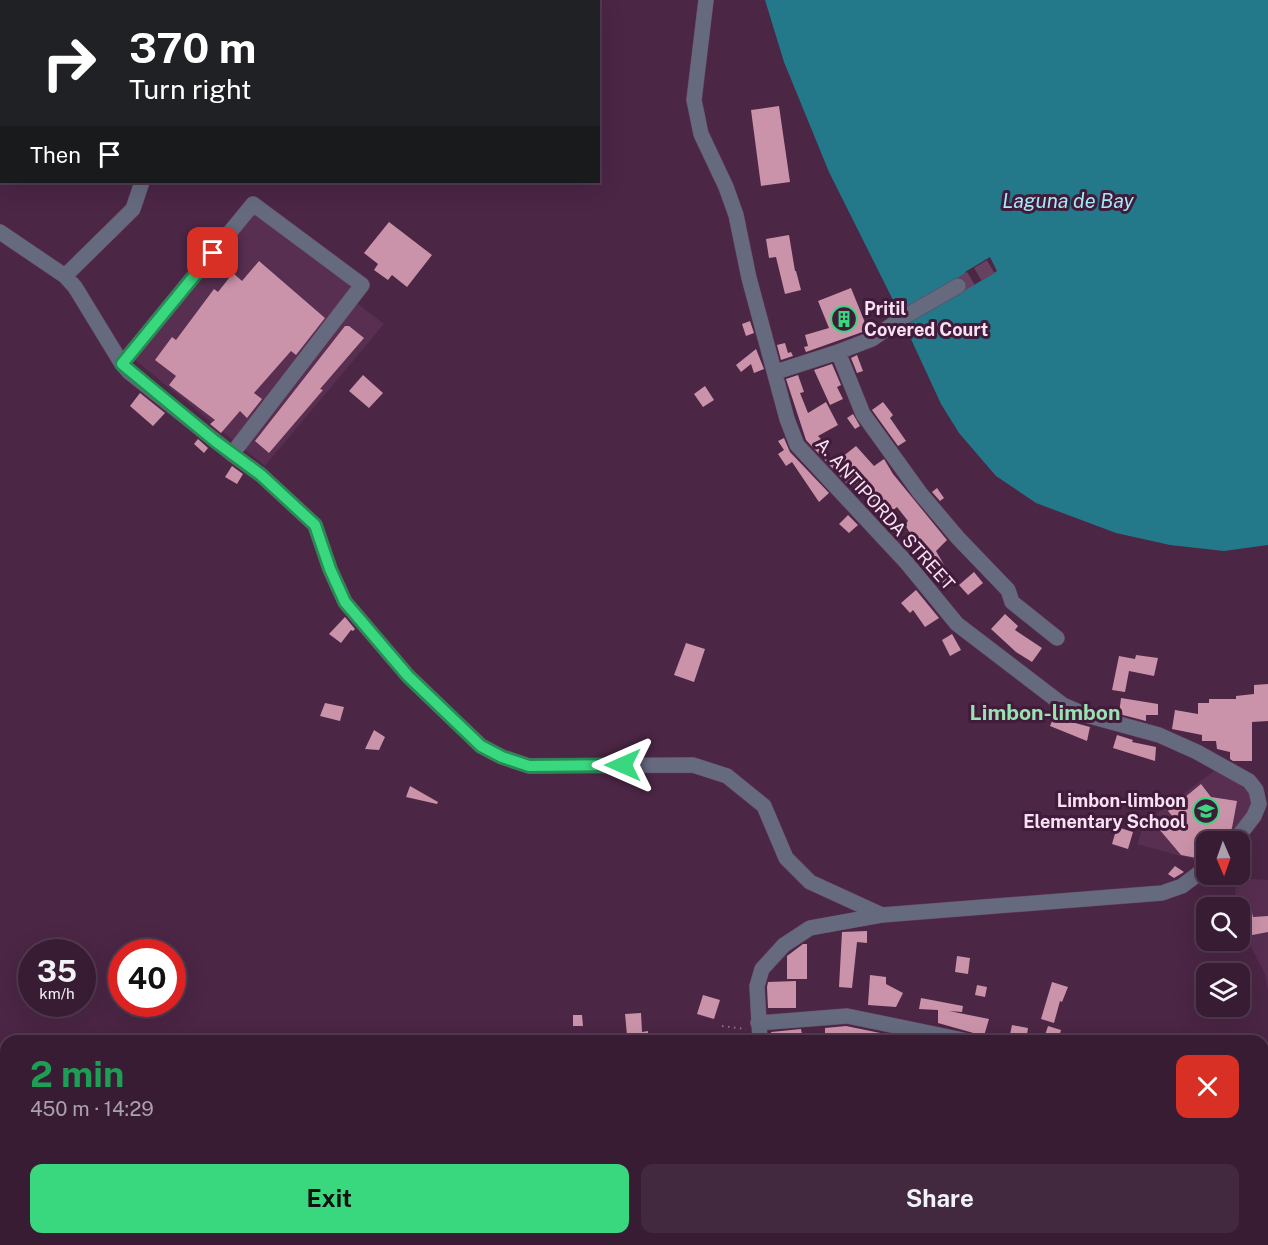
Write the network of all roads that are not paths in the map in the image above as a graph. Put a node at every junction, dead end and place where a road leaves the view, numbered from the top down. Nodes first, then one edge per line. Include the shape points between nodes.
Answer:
1 (706, 0) edge
2 (142, 183) edge
3 (0, 232) edge
4 (65, 276) junction
5 (958, 286) tunnel mouth
6 (838, 352) junction
7 (122, 364) junction
8 (776, 372) junction
9 (232, 454) junction
10 (1057, 638) dead end
11 (1242, 831) edge
12 (1196, 876) edge
13 (882, 915) junction
14 (759, 1032) edge
15 (917, 1035) edge

1 - 8 street, A. ANTIPORDA STREET via 695,111 736,215
2 - 4 street via 133,209
3 - 4 street
4 - 7 street
5 - 6 street via 872,339
6 - 8 street
6 - 10 street via 863,414 931,507 1008,590 1012,602
7 - 9 street
7 - 9 street via 253,204 362,285
8 - 11 street, A. ANTIPORDA STREET via 796,445 966,632 1063,705 1159,735 1250,782 1259,804
9 - 13 street via 315,525 345,602 408,676 481,746 529,766 693,765 727,776 764,806 786,858 810,882
12 - 13 street via 1162,893
13 - 14 street via 810,928 784,945 762,969 757,986
14 - 15 street via 847,1016

